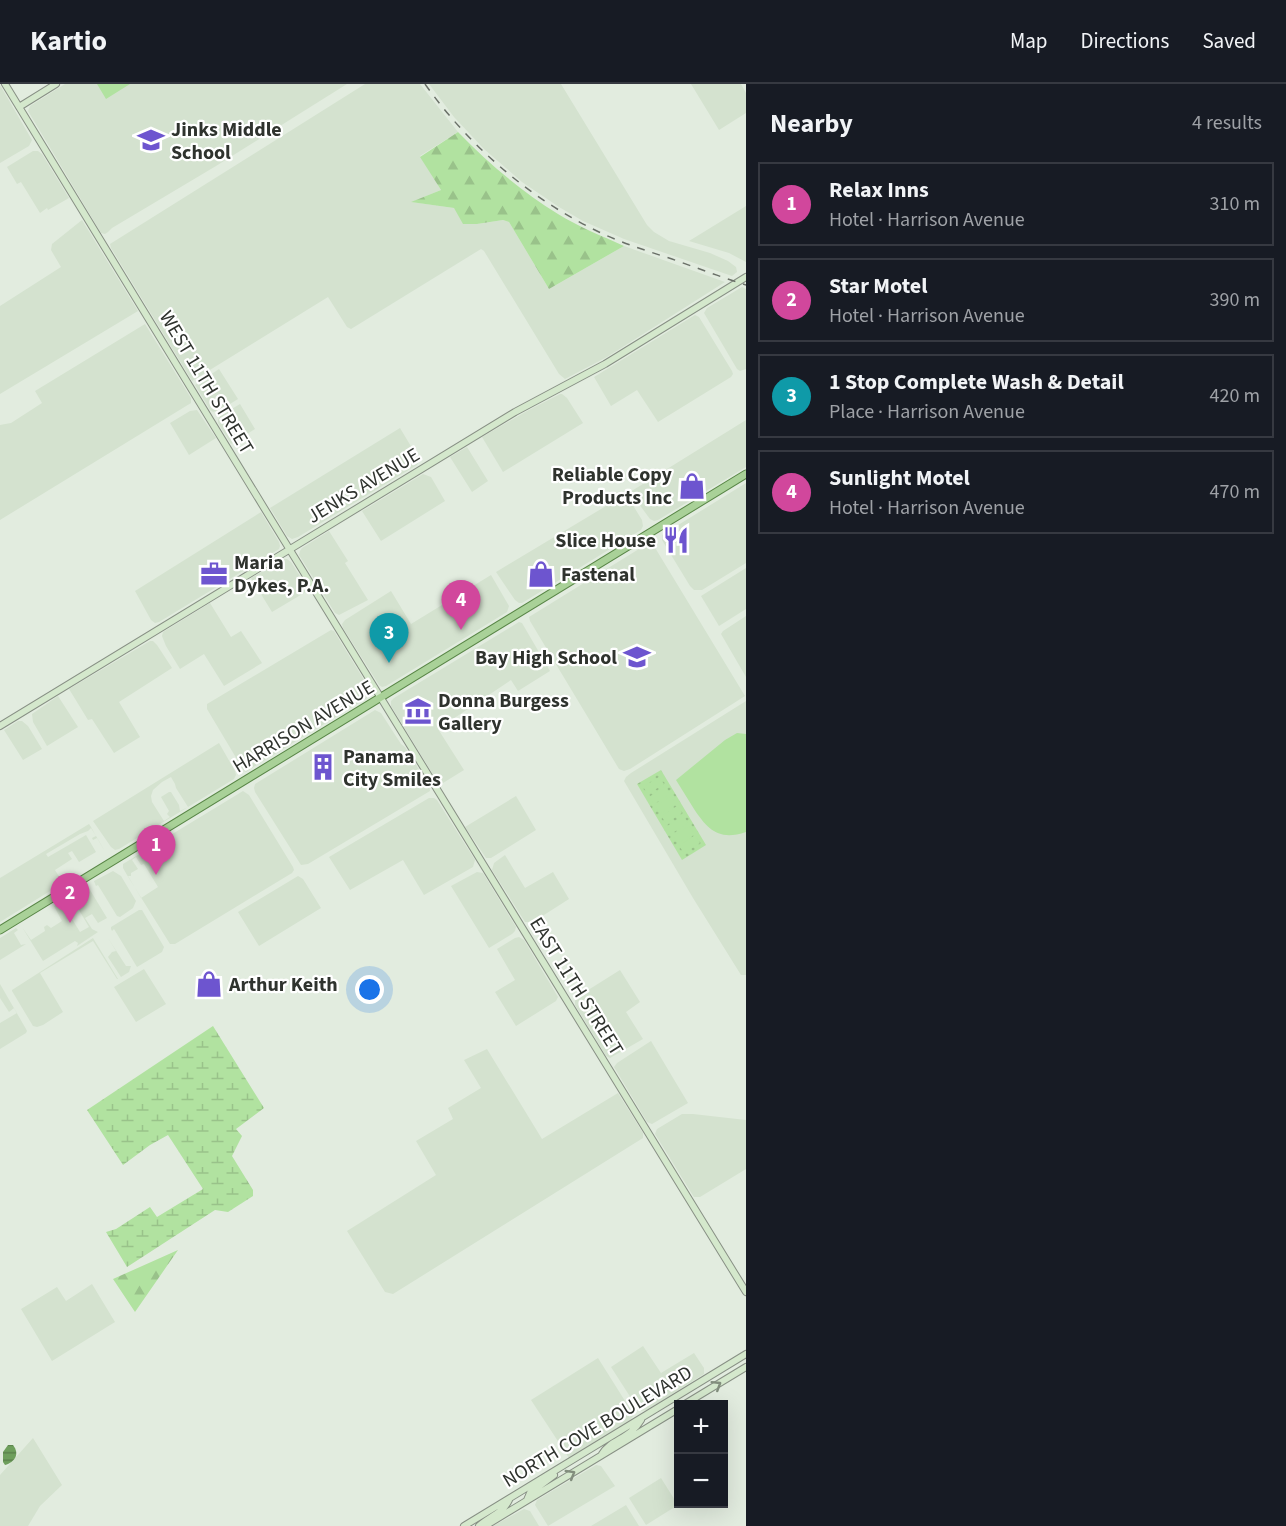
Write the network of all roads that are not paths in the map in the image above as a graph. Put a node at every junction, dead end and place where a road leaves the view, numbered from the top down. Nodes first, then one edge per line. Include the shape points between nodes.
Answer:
1 (5, 84) edge
2 (56, 84) edge
3 (19, 107) junction
4 (746, 277) edge
5 (746, 474) edge
6 (289, 549) junction
7 (380, 698) junction
8 (0, 726) edge
9 (0, 930) edge
10 (746, 1292) edge
11 (746, 1354) edge
12 (746, 1367) edge
13 (692, 1400) edge
14 (674, 1411) edge
15 (641, 1419) junction
16 (600, 1457) junction
17 (566, 1465) junction
18 (509, 1499) junction
19 (528, 1500) junction
20 (464, 1526) edge
21 (479, 1526) edge
22 (485, 1526) edge

1 - 3 main road, WEST 11TH STREET
2 - 3 main road
3 - 6 main road, WEST 11TH STREET
4 - 6 main road, JENKS AVENUE
5 - 7 main road, HARRISON AVENUE
6 - 7 main road, WEST 11TH STREET
6 - 8 main road, JENKS AVENUE
7 - 9 main road, HARRISON AVENUE
7 - 10 main road, EAST 11TH STREET
11 - 15 main road, NORTH COVE BOULEVARD
13 -> 12 main road, NORTH COVE BOULEVARD
14 - 16 main road, NORTH COVE BOULEVARD
15 - 16 main road via 632,1432 605,1449
15 - 17 main road, NORTH COVE BOULEVARD
19 -> 16 main road, NORTH COVE BOULEVARD
17 - 18 main road, NORTH COVE BOULEVARD
17 - 19 main road via 530,1493
18 - 20 main road, NORTH COVE BOULEVARD
18 - 21 main road via 501,1511
19 - 22 main road, NORTH COVE BOULEVARD

